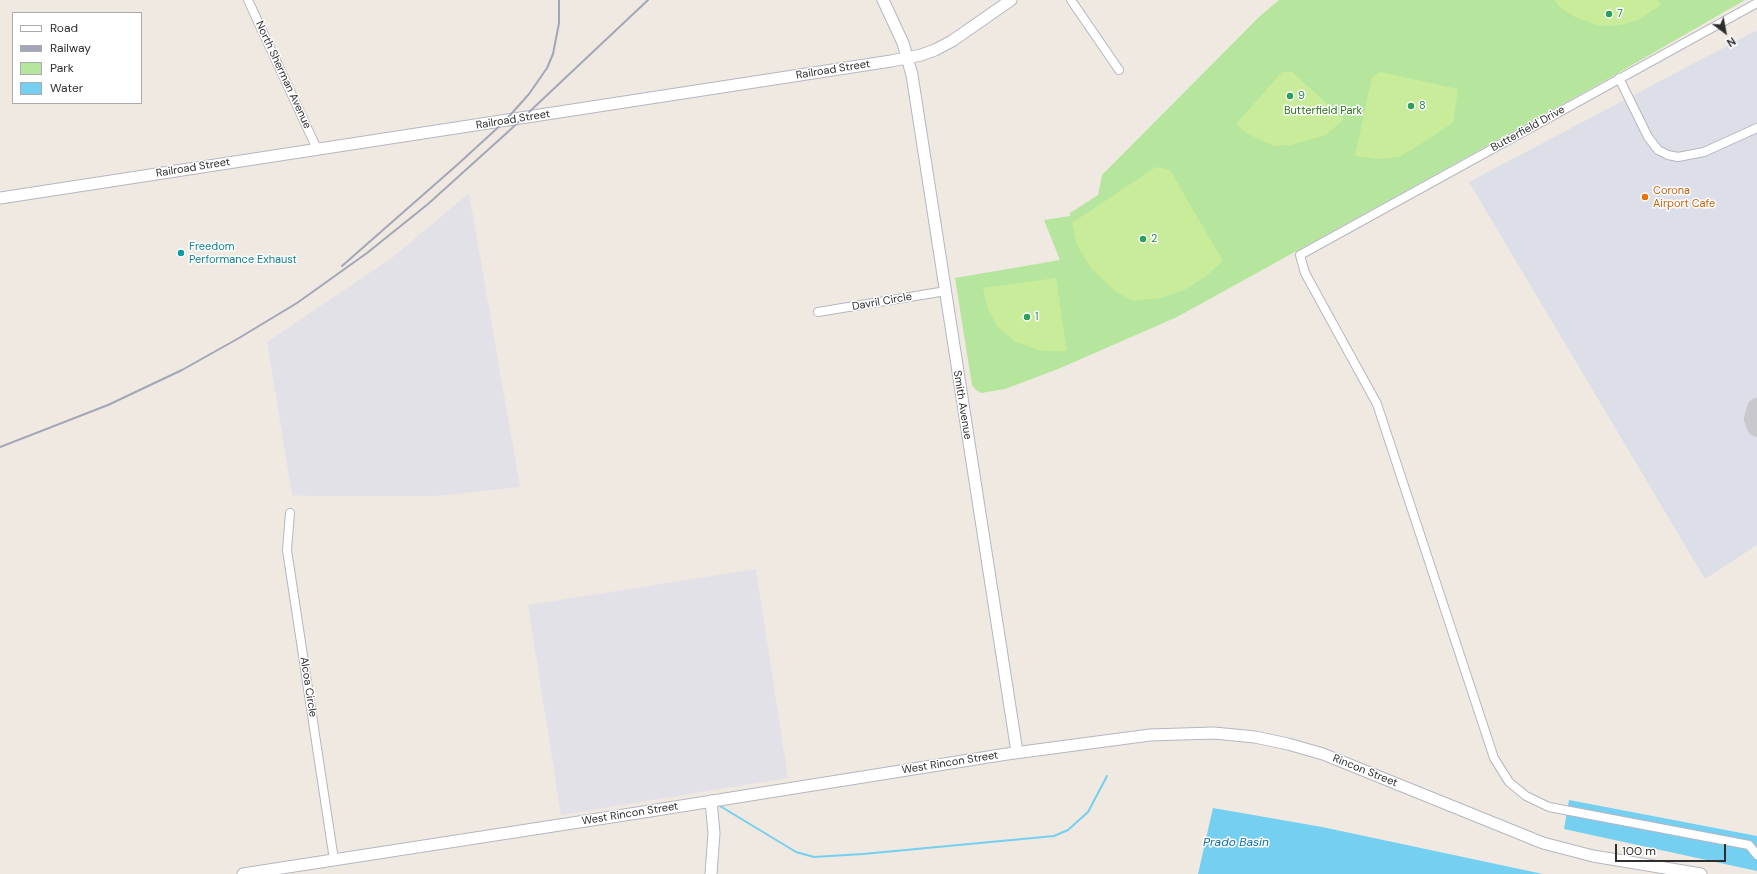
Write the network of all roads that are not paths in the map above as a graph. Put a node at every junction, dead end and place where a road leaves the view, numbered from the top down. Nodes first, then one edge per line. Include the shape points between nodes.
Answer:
1 (248, 0) edge
2 (883, 0) edge
3 (1011, 0) edge
4 (1071, 0) edge
5 (1757, 3) edge
6 (907, 58) junction
7 (1119, 70) dead end
8 (1619, 78) junction
9 (1757, 128) edge
10 (317, 149) junction
11 (0, 198) edge
12 (946, 291) junction
13 (818, 312) dead end
14 (290, 513) dead end
15 (1018, 752) junction
16 (710, 801) junction
17 (1757, 855) edge
18 (334, 860) junction
19 (243, 874) edge
20 (711, 874) edge
21 (1701, 874) edge

1 - 10 street, North Sherman Avenue
2 - 6 main road, Smith Avenue via 903,43
3 - 6 main road, Railroad Street via 952,41 935,50
4 - 7 street
5 - 8 street, Butterfield Drive
6 - 10 main road, Railroad Street
6 - 12 main road, Smith Avenue
8 - 9 street via 1648,137 1658,150 1668,155 1678,157 1704,152
8 - 17 street, Butterfield Drive via 1300,255 1305,272 1377,404 1494,758 1509,782 1526,796 1549,807 1749,845
10 - 11 main road, Railroad Street
12 - 13 street, Davril Circle
12 - 15 main road, Smith Avenue
14 - 18 street, Alcoa Circle via 287,550
15 - 16 main road, West Rincon Street
15 - 21 main road, Rincon Street via 1165,734 1214,733 1255,737 1323,754 1543,842 1593,856
16 - 18 main road, West Rincon Street
16 - 20 main road via 714,833
18 - 19 main road, West Rincon Street

